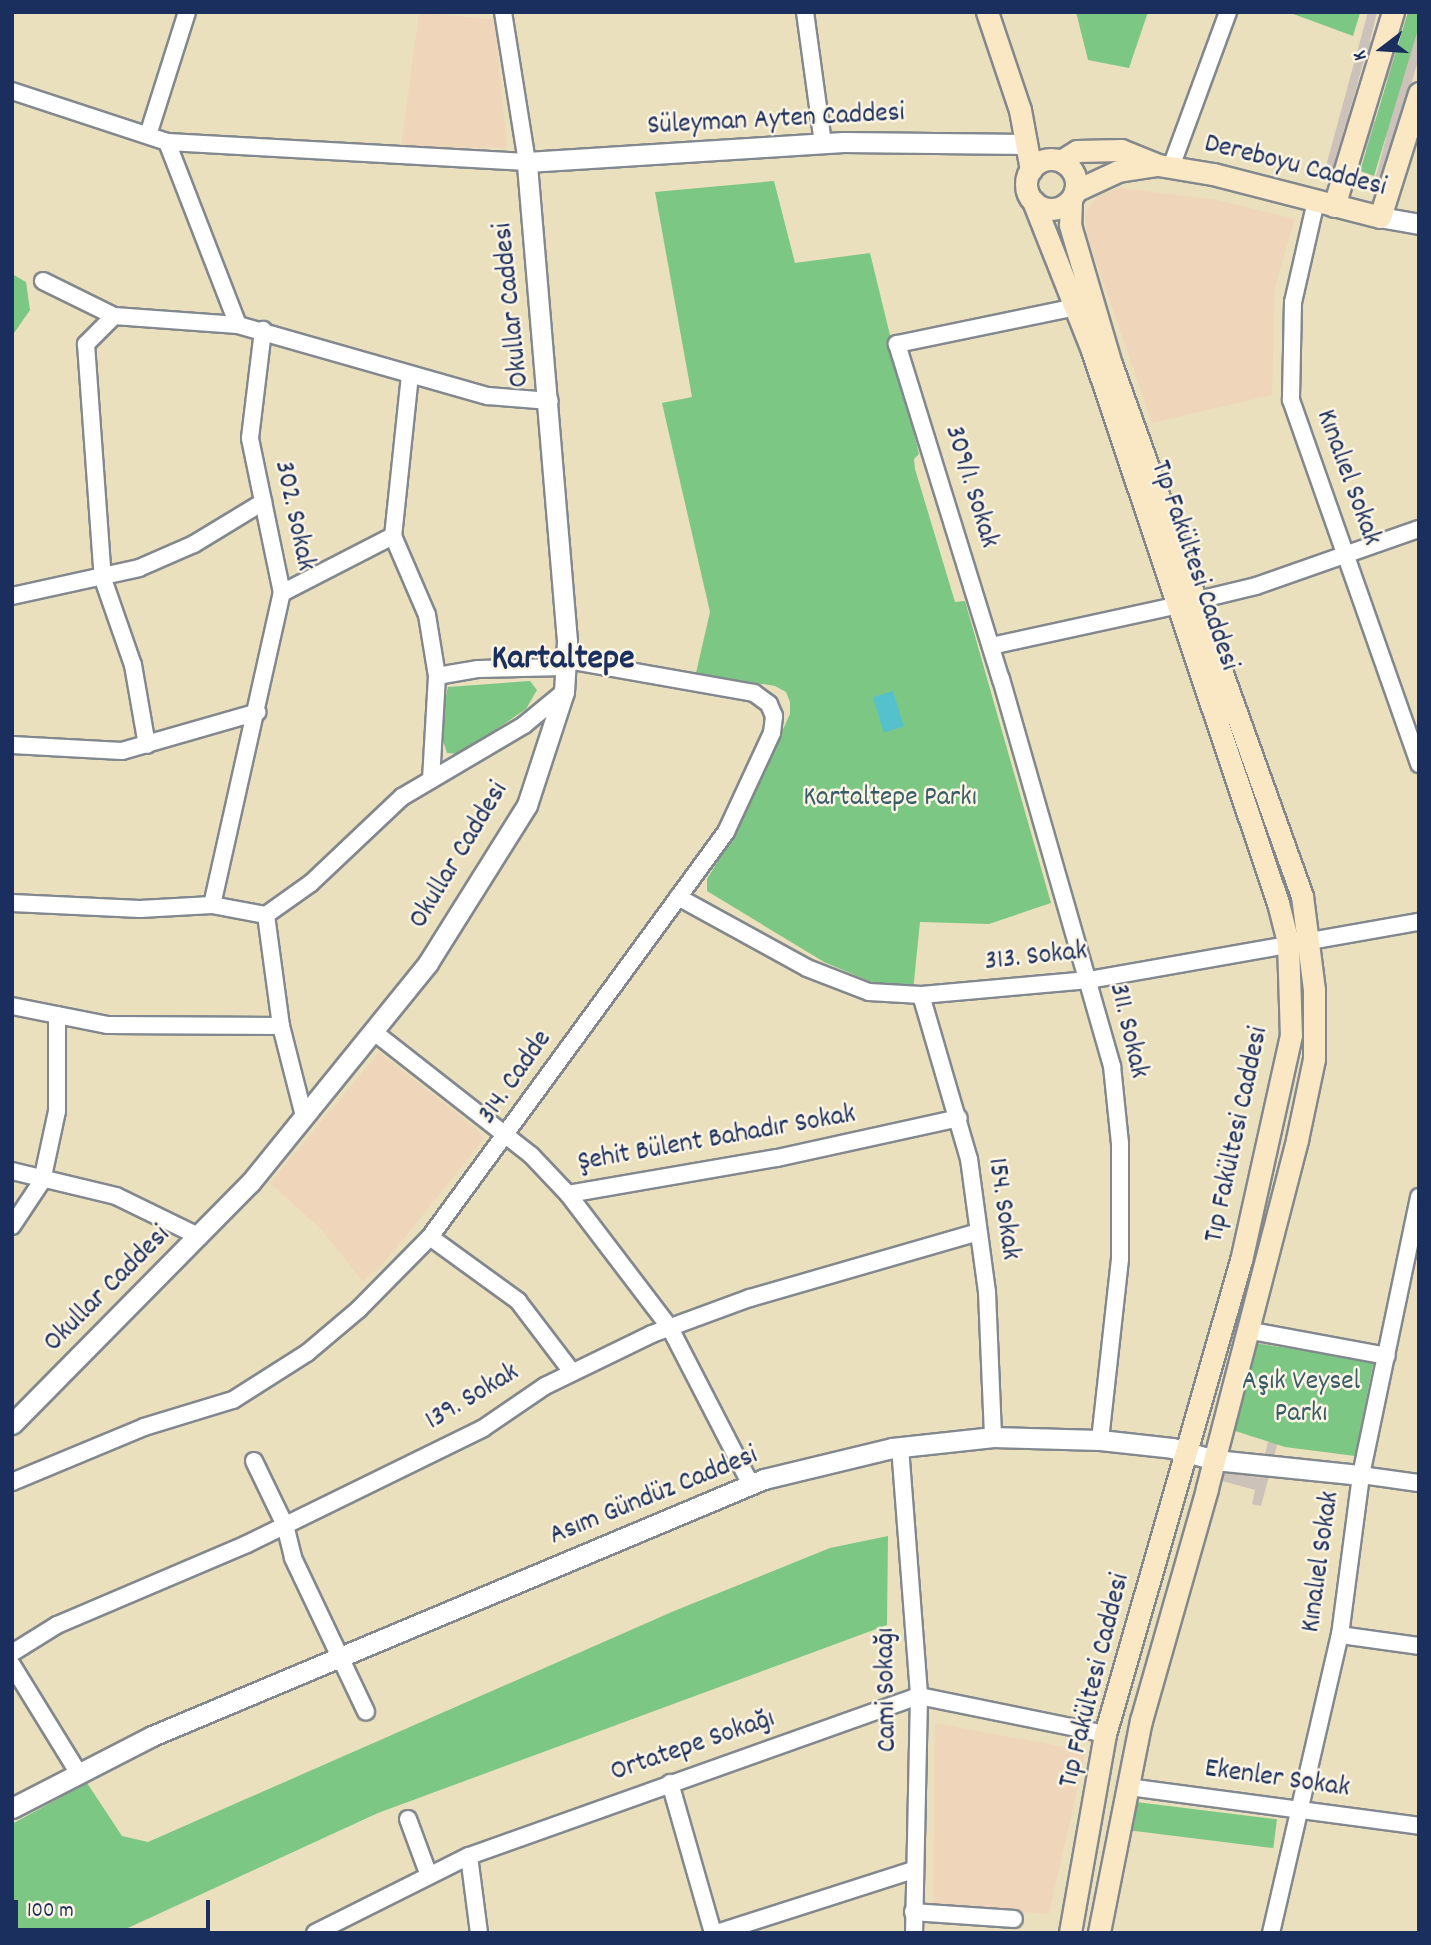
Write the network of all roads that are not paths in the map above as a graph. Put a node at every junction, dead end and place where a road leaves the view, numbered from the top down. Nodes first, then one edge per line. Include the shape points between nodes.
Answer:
1 (187, 12) edge
2 (502, 12) edge
3 (805, 12) edge
4 (987, 12) edge
5 (1228, 12) edge
6 (1393, 12) edge
7 (12, 91) edge
8 (1419, 93) edge
9 (148, 135) junction
10 (167, 142) junction
11 (823, 143) junction
12 (1027, 144) junction
13 (1061, 161) junction
14 (527, 162) junction
15 (1164, 166) junction
16 (1031, 170) junction
17 (1073, 196) junction
18 (1033, 201) junction
19 (1325, 203) junction
20 (1380, 217) junction
21 (1419, 224) edge
22 (43, 281) dead end
23 (1076, 307) junction
24 (114, 316) junction
25 (239, 325) junction
26 (262, 330) junction
27 (410, 375) junction
28 (550, 401) junction
29 (263, 502) junction
30 (1419, 529) edge
31 (393, 536) junction
32 (1347, 555) junction
33 (103, 579) junction
34 (282, 593) junction
35 (12, 596) edge
36 (1184, 604) junction
37 (991, 646) junction
38 (566, 663) junction
39 (438, 676) junction
40 (564, 692) junction
41 (258, 712) junction
42 (12, 745) edge
43 (147, 745) junction
44 (1419, 764) edge
45 (431, 780) junction
46 (678, 897) junction
47 (12, 903) edge
48 (212, 905) junction
49 (266, 915) junction
50 (1419, 922) edge
51 (1309, 939) junction
52 (1288, 942) junction
53 (1089, 980) junction
54 (920, 995) junction
55 (12, 1006) edge
56 (57, 1015) junction
57 (281, 1026) junction
58 (374, 1032) junction
59 (304, 1116) junction
60 (959, 1118) junction
61 (507, 1136) junction
62 (12, 1171) edge
63 (42, 1181) junction
64 (568, 1194) junction
65 (1419, 1198) edge
66 (12, 1226) edge
67 (978, 1232) junction
68 (200, 1237) junction
69 (430, 1237) junction
70 (670, 1328) junction
71 (1247, 1330) junction
72 (1387, 1356) junction
73 (572, 1372) junction
74 (12, 1424) edge
75 (993, 1437) junction
76 (1100, 1440) junction
77 (900, 1447) junction
78 (1184, 1452) junction
79 (1215, 1460) junction
80 (254, 1461) dead end
81 (1361, 1475) junction
82 (12, 1482) edge
83 (1419, 1483) edge
84 (751, 1485) junction
85 (285, 1525) junction
86 (1340, 1635) junction
87 (1419, 1646) edge
88 (12, 1653) edge
89 (342, 1658) junction
90 (12, 1665) edge
91 (919, 1696) junction
92 (366, 1712) dead end
93 (1105, 1734) junction
94 (79, 1774) junction
95 (670, 1783) junction
96 (1128, 1787) junction
97 (12, 1808) edge
98 (1300, 1808) junction
99 (408, 1819) dead end
100 (1419, 1826) edge
101 (469, 1856) junction
102 (913, 1870) junction
103 (428, 1873) junction
104 (913, 1912) junction
105 (1014, 1919) dead end
106 (341, 1928) edge
107 (315, 1933) edge
108 (479, 1933) edge
109 (715, 1933) edge
110 (914, 1933) edge
111 (1070, 1933) edge
112 (1100, 1933) edge
113 (1271, 1933) edge

1 - 9 street
2 - 14 street
3 - 11 street
4 - 12 main road
5 - 15 street
6 - 19 main road
7 - 9 street
8 - 20 main road
9 - 10 street
10 - 14 street
10 - 25 street
11 - 12 street, Süleyman Ayten Caddesi
11 - 14 street, Süleyman Ayten Caddesi
12 - 16 main road
13 - 15 main road, Dereboyu Caddesi via 1077,151 1102,149 1121,150
13 - 16 main road via 1044,160
13 - 17 main road via 1074,174
14 - 28 street, Okullar Caddesi
15 - 17 main road via 1118,171
15 - 19 main road, Dereboyu Caddesi
16 - 18 main road via 1027,183
17 - 18 main road via 1051,208
17 - 36 main road via 1070,225
18 - 23 main road, Tıp Fakültesi Caddesi
19 - 20 main road, Dereboyu Caddesi
19 - 32 street, Kınalıel Sokak via 1293,302 1291,400
20 - 21 street, Dereboyu Caddesi
22 - 24 street
23 - 36 main road, Tıp Fakültesi Caddesi
23 - 37 street, 309/1. Sokak via 897,344
24 - 25 street
24 - 33 street via 86,344
25 - 26 street
26 - 27 street
26 - 29 street, 302. Sokak via 250,438
27 - 28 street via 488,396
27 - 31 street
28 - 38 street, Okullar Caddesi
29 - 33 street via 194,544
29 - 34 street, 302. Sokak
30 - 32 street
31 - 34 street
31 - 39 street via 427,615
32 - 36 street
32 - 44 street, Kınalıel Sokak
33 - 35 street
33 - 43 street via 133,665
34 - 41 street, 302. Sokak
36 - 37 street
36 - 51 main road via 1302,896
36 - 52 main road, Tıp Fakültesi Caddesi
37 - 53 street, 311. Sokak
38 - 39 street, 314. Cadde
38 - 40 street, Okullar Caddesi
38 - 46 street, 314. Cadde via 754,693 769,704 774,716 772,733 738,811
39 - 45 street
40 - 45 street via 524,725
40 - 58 street, Okullar Caddesi via 527,805 428,963
41 - 43 street
41 - 48 street, 302. Sokak
42 - 43 street via 122,751
45 - 49 street via 402,797 311,884
46 - 54 street, 313. Sokak via 807,968 869,992
46 - 61 street, 314. Cadde
47 - 48 street via 140,909
48 - 49 street
49 - 57 street
50 - 51 street, 313. Sokak
51 - 52 street, 313. Sokak
51 - 71 main road via 1314,1059
52 - 53 street, 313. Sokak
52 - 78 main road, Tıp Fakültesi Caddesi via 1291,1035 1283,1080 1241,1260
53 - 54 street, 313. Sokak
53 - 76 street, 311. Sokak via 1112,1066 1120,1143 1120,1259
54 - 60 street, 154. Sokak
55 - 56 street
56 - 57 street via 108,1025
56 - 63 street via 57,1111
57 - 59 street
58 - 59 street, Okullar Caddesi
58 - 61 street, Şehit Bülent Bahadır Sokak
59 - 68 street, Okullar Caddesi
60 - 64 street, Şehit Bülent Bahadır Sokak via 777,1158
60 - 67 street, 154. Sokak
61 - 64 street, Şehit Bülent Bahadır Sokak
61 - 69 street, 314. Cadde
62 - 63 street
63 - 66 street
63 - 68 street via 116,1196
64 - 70 street
65 - 72 street, Kınalıel Sokak
67 - 70 street, 139. Sokak via 750,1298
67 - 75 street, 154. Sokak via 987,1292
68 - 74 street, Okullar Caddesi
69 - 73 street via 518,1301
69 - 82 street, 314. Cadde via 359,1309 307,1353 233,1400 144,1427
70 - 73 street, 139. Sokak
70 - 84 street
71 - 72 street
71 - 79 main road
72 - 81 street, Kınalıel Sokak
73 - 85 street, 139. Sokak via 482,1429
75 - 76 street, Asım Gündüz Caddesi
75 - 77 street, Asım Gündüz Caddesi
76 - 78 street, Asım Gündüz Caddesi
77 - 84 street, Asım Gündüz Caddesi
77 - 91 street, Cami Sokağı
78 - 79 street, Asım Gündüz Caddesi
78 - 93 main road, Tıp Fakültesi Caddesi via 1135,1642
79 - 81 street, Asım Gündüz Caddesi
79 - 96 main road via 1141,1720
80 - 85 street
81 - 83 street
81 - 86 street, Kınalıel Sokak
84 - 89 street, Asım Gündüz Caddesi
85 - 88 street, 139. Sokak via 57,1625
85 - 89 street via 293,1558
86 - 87 street
86 - 98 street, Kınalıel Sokak
89 - 92 street
89 - 94 street, Asım Gündüz Caddesi via 152,1736
90 - 94 street
91 - 93 street
91 - 95 street, Ortatepe Sokağı
91 - 102 street, Cami Sokağı
93 - 111 main road, Tıp Fakültesi Caddesi
94 - 97 street, Asım Gündüz Caddesi
95 - 101 street, Ortatepe Sokağı
95 - 109 street
96 - 98 street, Ekenler Sokak
96 - 112 main road
98 - 100 street, Ekenler Sokak
98 - 113 street, Kınalıel Sokak
99 - 103 street
101 - 103 street, Ortatepe Sokağı
101 - 108 street
102 - 104 street, Cami Sokağı
102 - 109 street
103 - 106 street, Ortatepe Sokağı
104 - 105 street
104 - 110 street, Cami Sokağı
106 - 107 street, Ortatepe Sokağı

